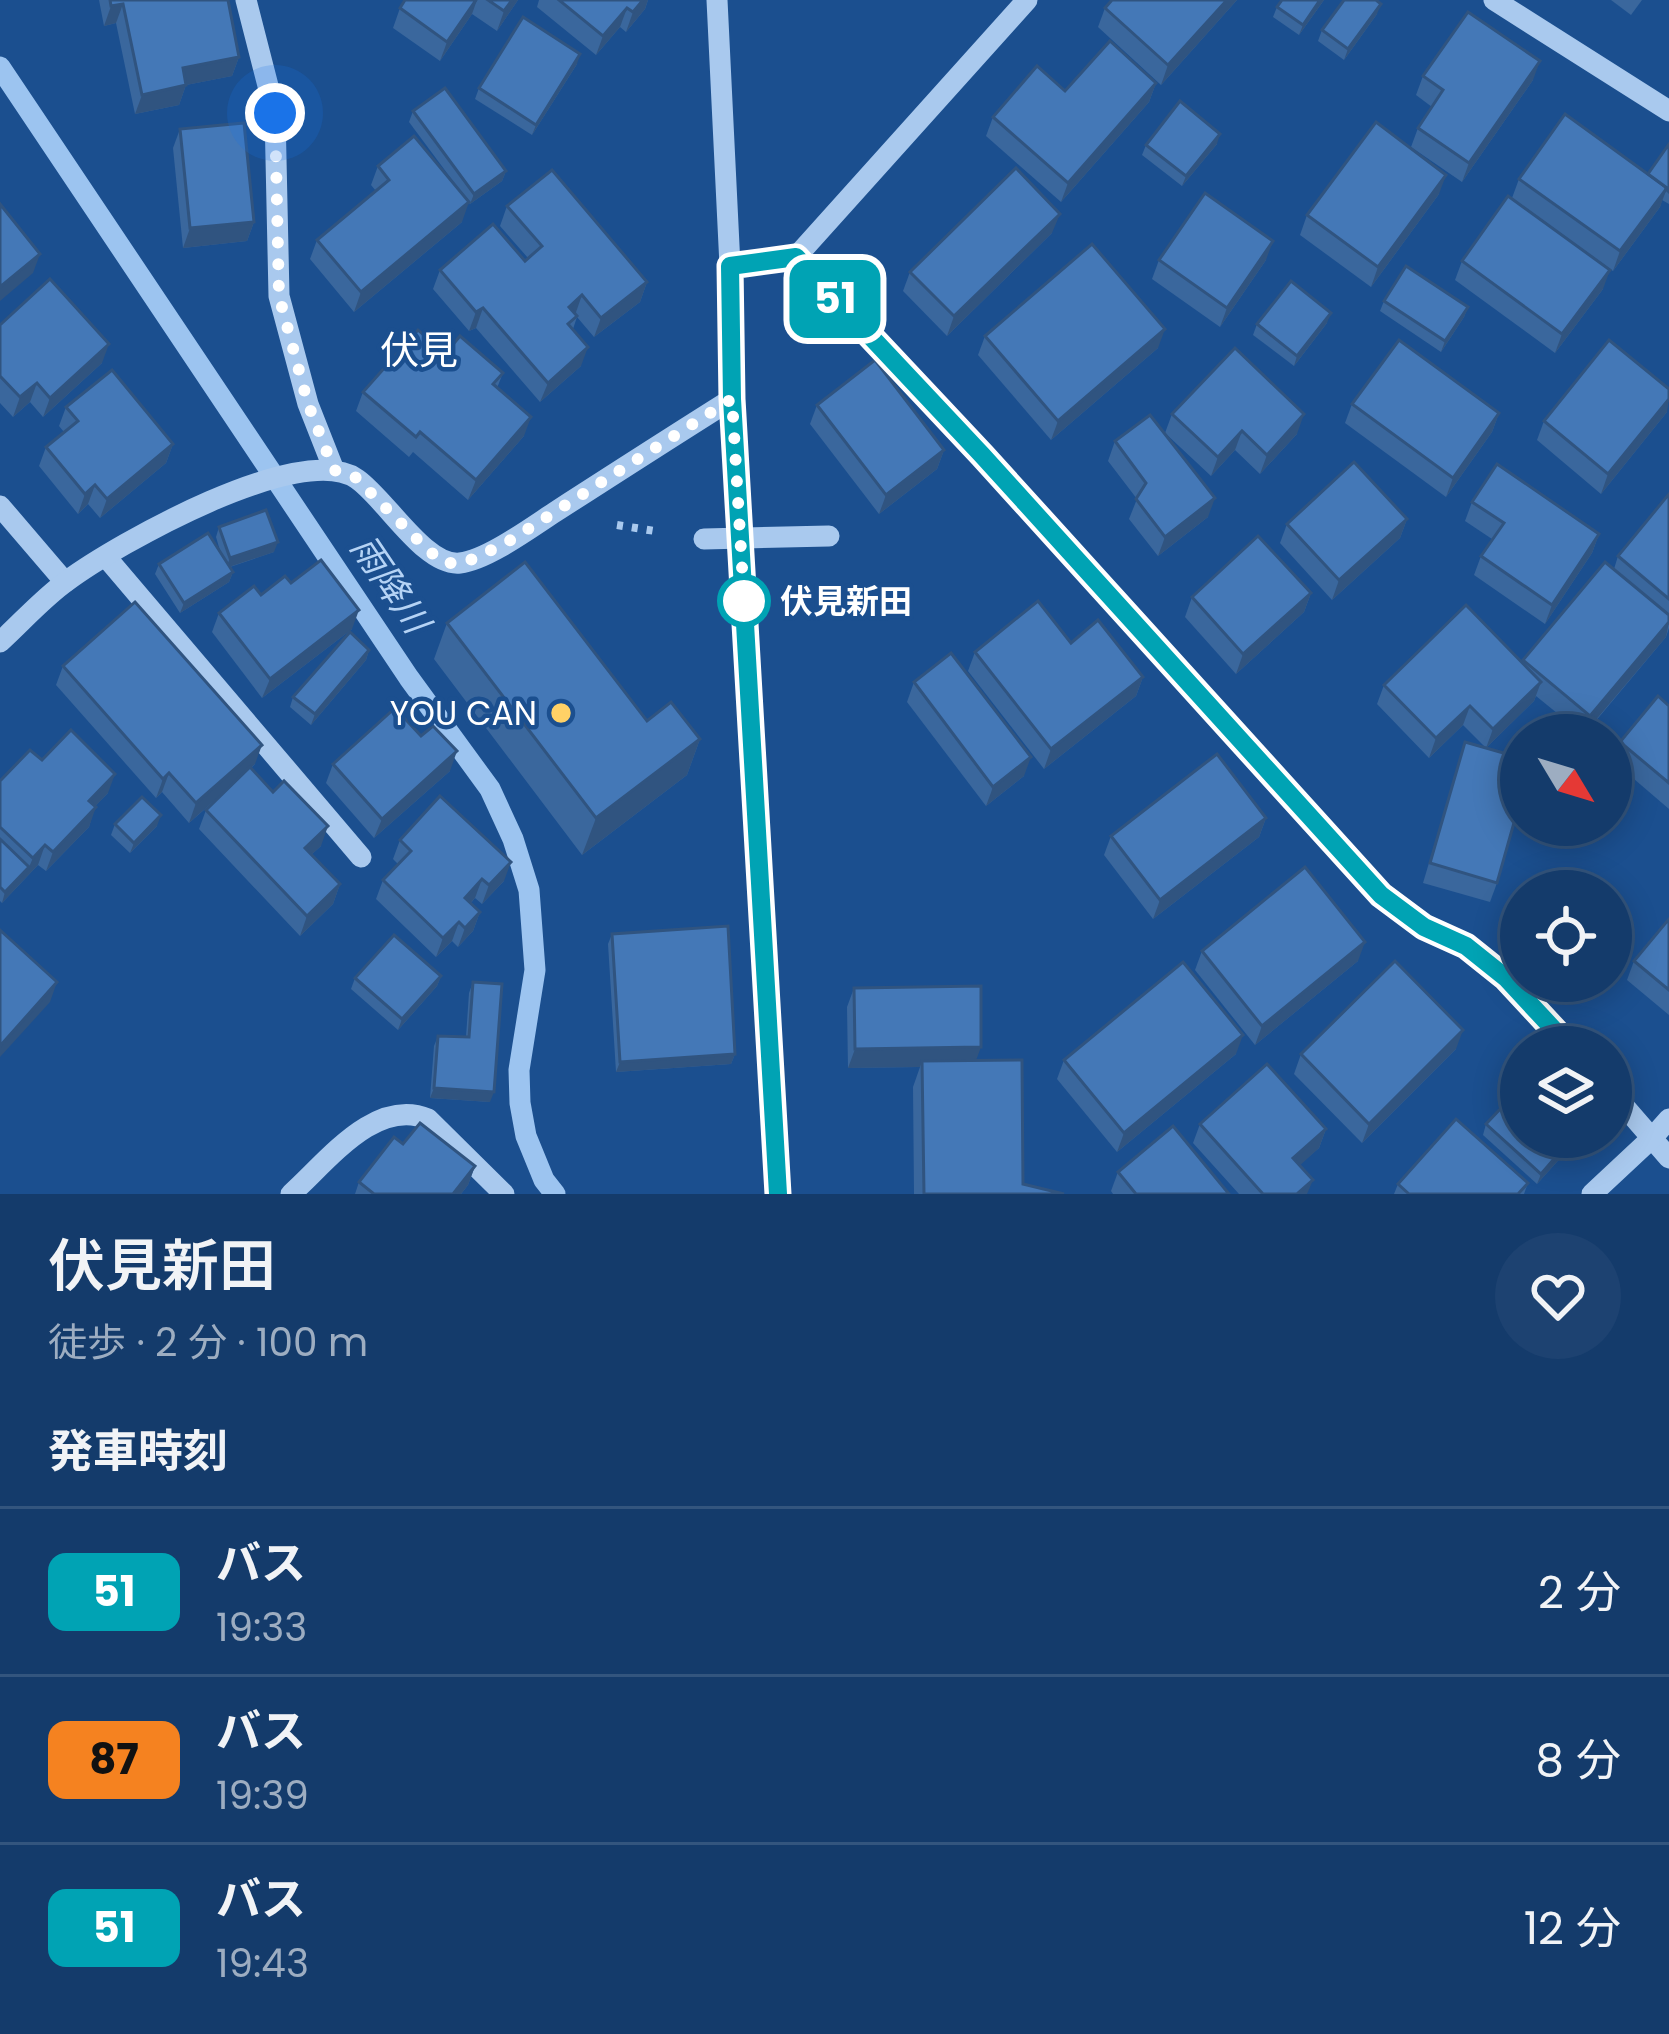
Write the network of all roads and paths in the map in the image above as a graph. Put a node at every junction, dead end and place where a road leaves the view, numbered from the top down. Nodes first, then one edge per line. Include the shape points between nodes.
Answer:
1 (246, 0) edge
2 (717, 0) edge
3 (1027, 0) edge
4 (1495, 0) edge
5 (1669, 111) edge
6 (796, 257) junction
7 (730, 266) junction
8 (732, 399) junction
9 (334, 470) junction
10 (0, 506) edge
11 (614, 524) dead end
12 (829, 536) dead end
13 (704, 539) joint
14 (106, 556) junction
15 (65, 582) junction
16 (0, 643) edge
17 (361, 857) dead end
18 (1551, 1026) edge
19 (1632, 1114) edge
20 (1669, 1119) edge
21 (1653, 1138) junction
22 (1669, 1158) edge
23 (291, 1194) edge
24 (504, 1194) edge
25 (778, 1194) edge
26 (1592, 1194) edge

1 - 9 street via 275,113 279,296
2 - 7 street
3 - 6 street
4 - 5 street
6 - 7 street
6 - 18 street via 1381,895 1466,946
7 - 8 street
8 - 9 street via 464,563 444,563 355,477
8 - 25 street
9 - 14 street via 293,472 191,509
10 - 15 street
11 - 13 path
12 - 13 street
14 - 15 street
14 - 17 street
15 - 16 street
19 - 21 street
20 - 21 street
21 - 22 street
21 - 26 street
23 - 24 street via 359,1131 412,1112

